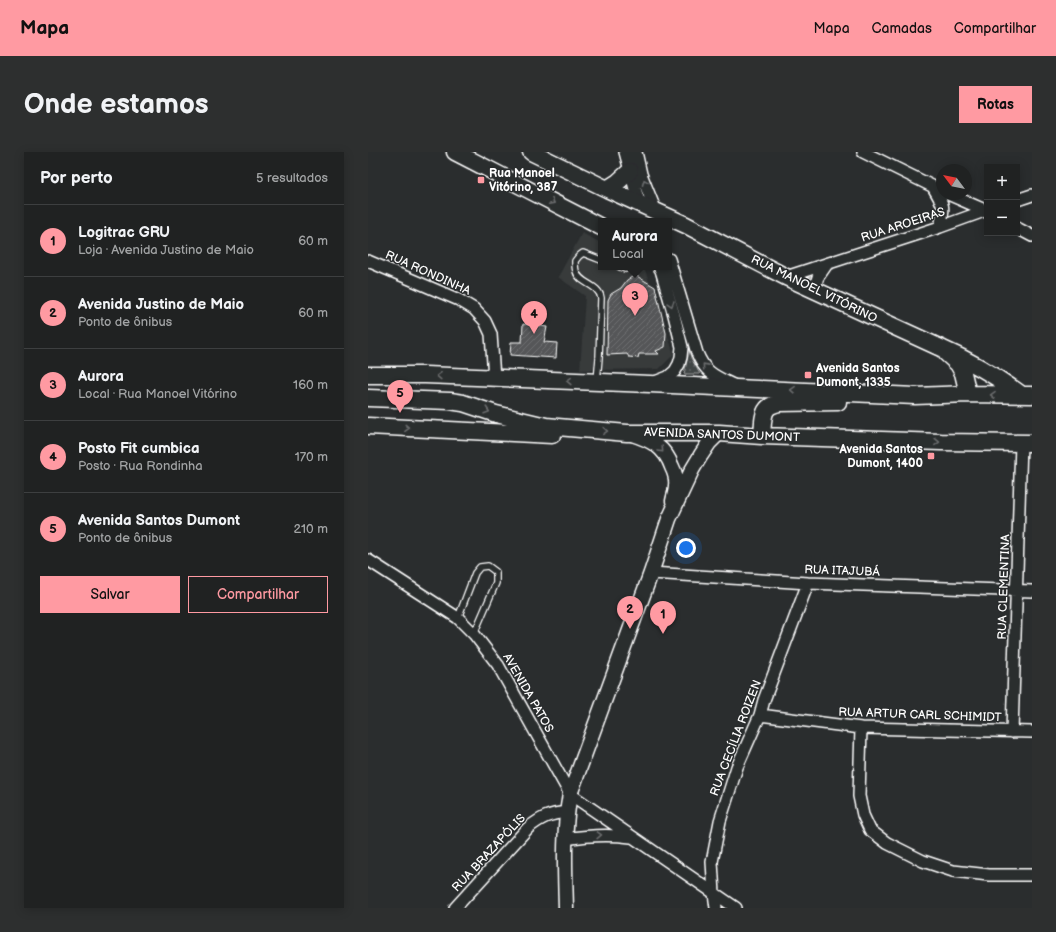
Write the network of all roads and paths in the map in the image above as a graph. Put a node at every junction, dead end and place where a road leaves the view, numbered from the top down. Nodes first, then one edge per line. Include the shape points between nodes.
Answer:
1 (455, 152) edge
2 (531, 152) edge
3 (625, 152) edge
4 (636, 152) edge
5 (863, 152) edge
6 (630, 171) junction
7 (936, 188) edge
8 (607, 189) junction
9 (1032, 195) edge
10 (1020, 199) edge
11 (942, 200) edge
12 (963, 200) edge
13 (640, 204) junction
14 (984, 209) edge
15 (984, 211) edge
16 (657, 216) edge
17 (672, 221) edge
18 (598, 225) edge
19 (686, 225) junction
20 (672, 227) edge
21 (940, 227) junction
22 (1020, 230) edge
23 (1032, 236) edge
24 (598, 259) edge
25 (368, 261) edge
26 (827, 264) junction
27 (661, 270) edge
28 (672, 270) edge
29 (786, 277) junction
30 (814, 290) junction
31 (942, 349) junction
32 (368, 375) edge
33 (494, 378) junction
34 (597, 382) junction
35 (650, 384) junction
36 (738, 387) junction
37 (968, 394) junction
38 (1027, 395) edge
39 (915, 396) junction
40 (368, 398) edge
41 (368, 426) edge
42 (583, 429) junction
43 (627, 433) junction
44 (719, 434) junction
45 (762, 436) junction
46 (1026, 443) edge
47 (669, 519) junction
48 (368, 560) edge
49 (651, 573) junction
50 (808, 583) junction
51 (1017, 590) junction
52 (1032, 591) edge
53 (458, 618) junction
54 (474, 634) junction
55 (760, 715) junction
56 (860, 728) junction
57 (1012, 732) junction
58 (1032, 732) edge
59 (570, 794) junction
60 (567, 812) junction
61 (634, 837) junction
62 (565, 839) junction
63 (1032, 875) edge
64 (714, 893) junction
65 (455, 908) edge
66 (566, 908) edge
67 (716, 908) edge
68 (736, 908) edge

1 -> 18 main road
2 - 8 main road, RUA MANOEL VITÓRINO
3 - 6 street
16 -> 4 street via 641,174
5 - 7 street
6 - 8 main road
6 - 13 street
8 - 13 main road, RUA MANOEL VITÓRINO
9 - 10 street
11 - 21 street
12 - 14 street
13 - 16 main road, RUA MANOEL VITÓRINO
15 - 21 street, RUA AROEIRAS
17 - 19 main road, RUA MANOEL VITÓRINO
19 - 20 main road
19 - 29 main road, RUA MANOEL VITÓRINO
21 - 26 street, RUA AROEIRAS
22 - 23 street
24 - 34 lane via 583,253 575,261 576,272 583,281 599,291 601,298
25 - 33 street, RUA RONDINHA via 459,300 474,309 485,321 491,334
26 - 29 street, RUA AROEIRAS
26 - 30 street via 818,277
27 -> 35 street via 682,347 675,371 668,377
36 -> 28 street via 717,377 701,363
29 - 30 main road, RUA MANOEL VITÓRINO
30 - 31 main road, RUA MANOEL VITÓRINO
31 - 37 main road, RUA MANOEL VITÓRINO via 958,364
31 - 38 main road, RUA MANOEL VITÓRINO via 972,362
33 -> 32 main road
34 -> 33 main road
34 - 35 main road
35 - 36 main road
39 -> 36 main road
38 -> 37 main road
37 - 39 main road
39 - 45 main road via 863,402 773,404 767,408
40 -> 42 main road, AVENIDA SANTOS DUMONT via 450,400 539,424
41 -> 42 main road via 562,435
42 -> 43 main road, AVENIDA SANTOS DUMONT
43 - 44 main road, AVENIDA SANTOS DUMONT
43 -> 47 street via 657,445 670,462 676,484
44 - 45 main road, AVENIDA SANTOS DUMONT
44 - 47 street via 709,443 692,470
45 -> 46 main road, AVENIDA SANTOS DUMONT
46 - 51 street, RUA CLEMENTINA
47 - 49 street
48 - 53 street, AVENIDA PATOS
49 - 50 street, RUA ITAJUBÁ
49 - 59 street
50 - 51 street, RUA ITAJUBÁ
50 - 55 street, RUA CECÍLIA ROIZEN
51 - 52 street, RUA ITAJUBÁ
51 - 57 street, RUA CLEMENTINA
53 - 54 street, AVENIDA PATOS
53 - 54 lane via 475,573 480,567 488,566 496,572 496,583
54 - 59 street, AVENIDA PATOS via 498,665
55 - 56 street, RUA ARTUR CARL SCHIMIDT
55 - 64 street, RUA CECÍLIA ROIZEN via 737,767 720,821 712,862
56 - 57 street, RUA ARTUR CARL SCHIMIDT
56 - 63 street via 859,796 863,815 870,830 887,843 922,861 953,871 989,876
57 - 58 street, RUA ARTUR CARL SCHIMIDT
59 - 60 street
59 - 61 street, AVENIDA PATOS
60 - 62 street
60 - 65 street, RUA BRAZAPÓLIS via 540,819 528,828
62 -> 61 street, AVENIDA PATOS via 597,835
61 - 64 street, AVENIDA PATOS
62 - 66 street
64 - 67 street, RUA CECÍLIA ROIZEN
64 - 68 street, AVENIDA PATOS

